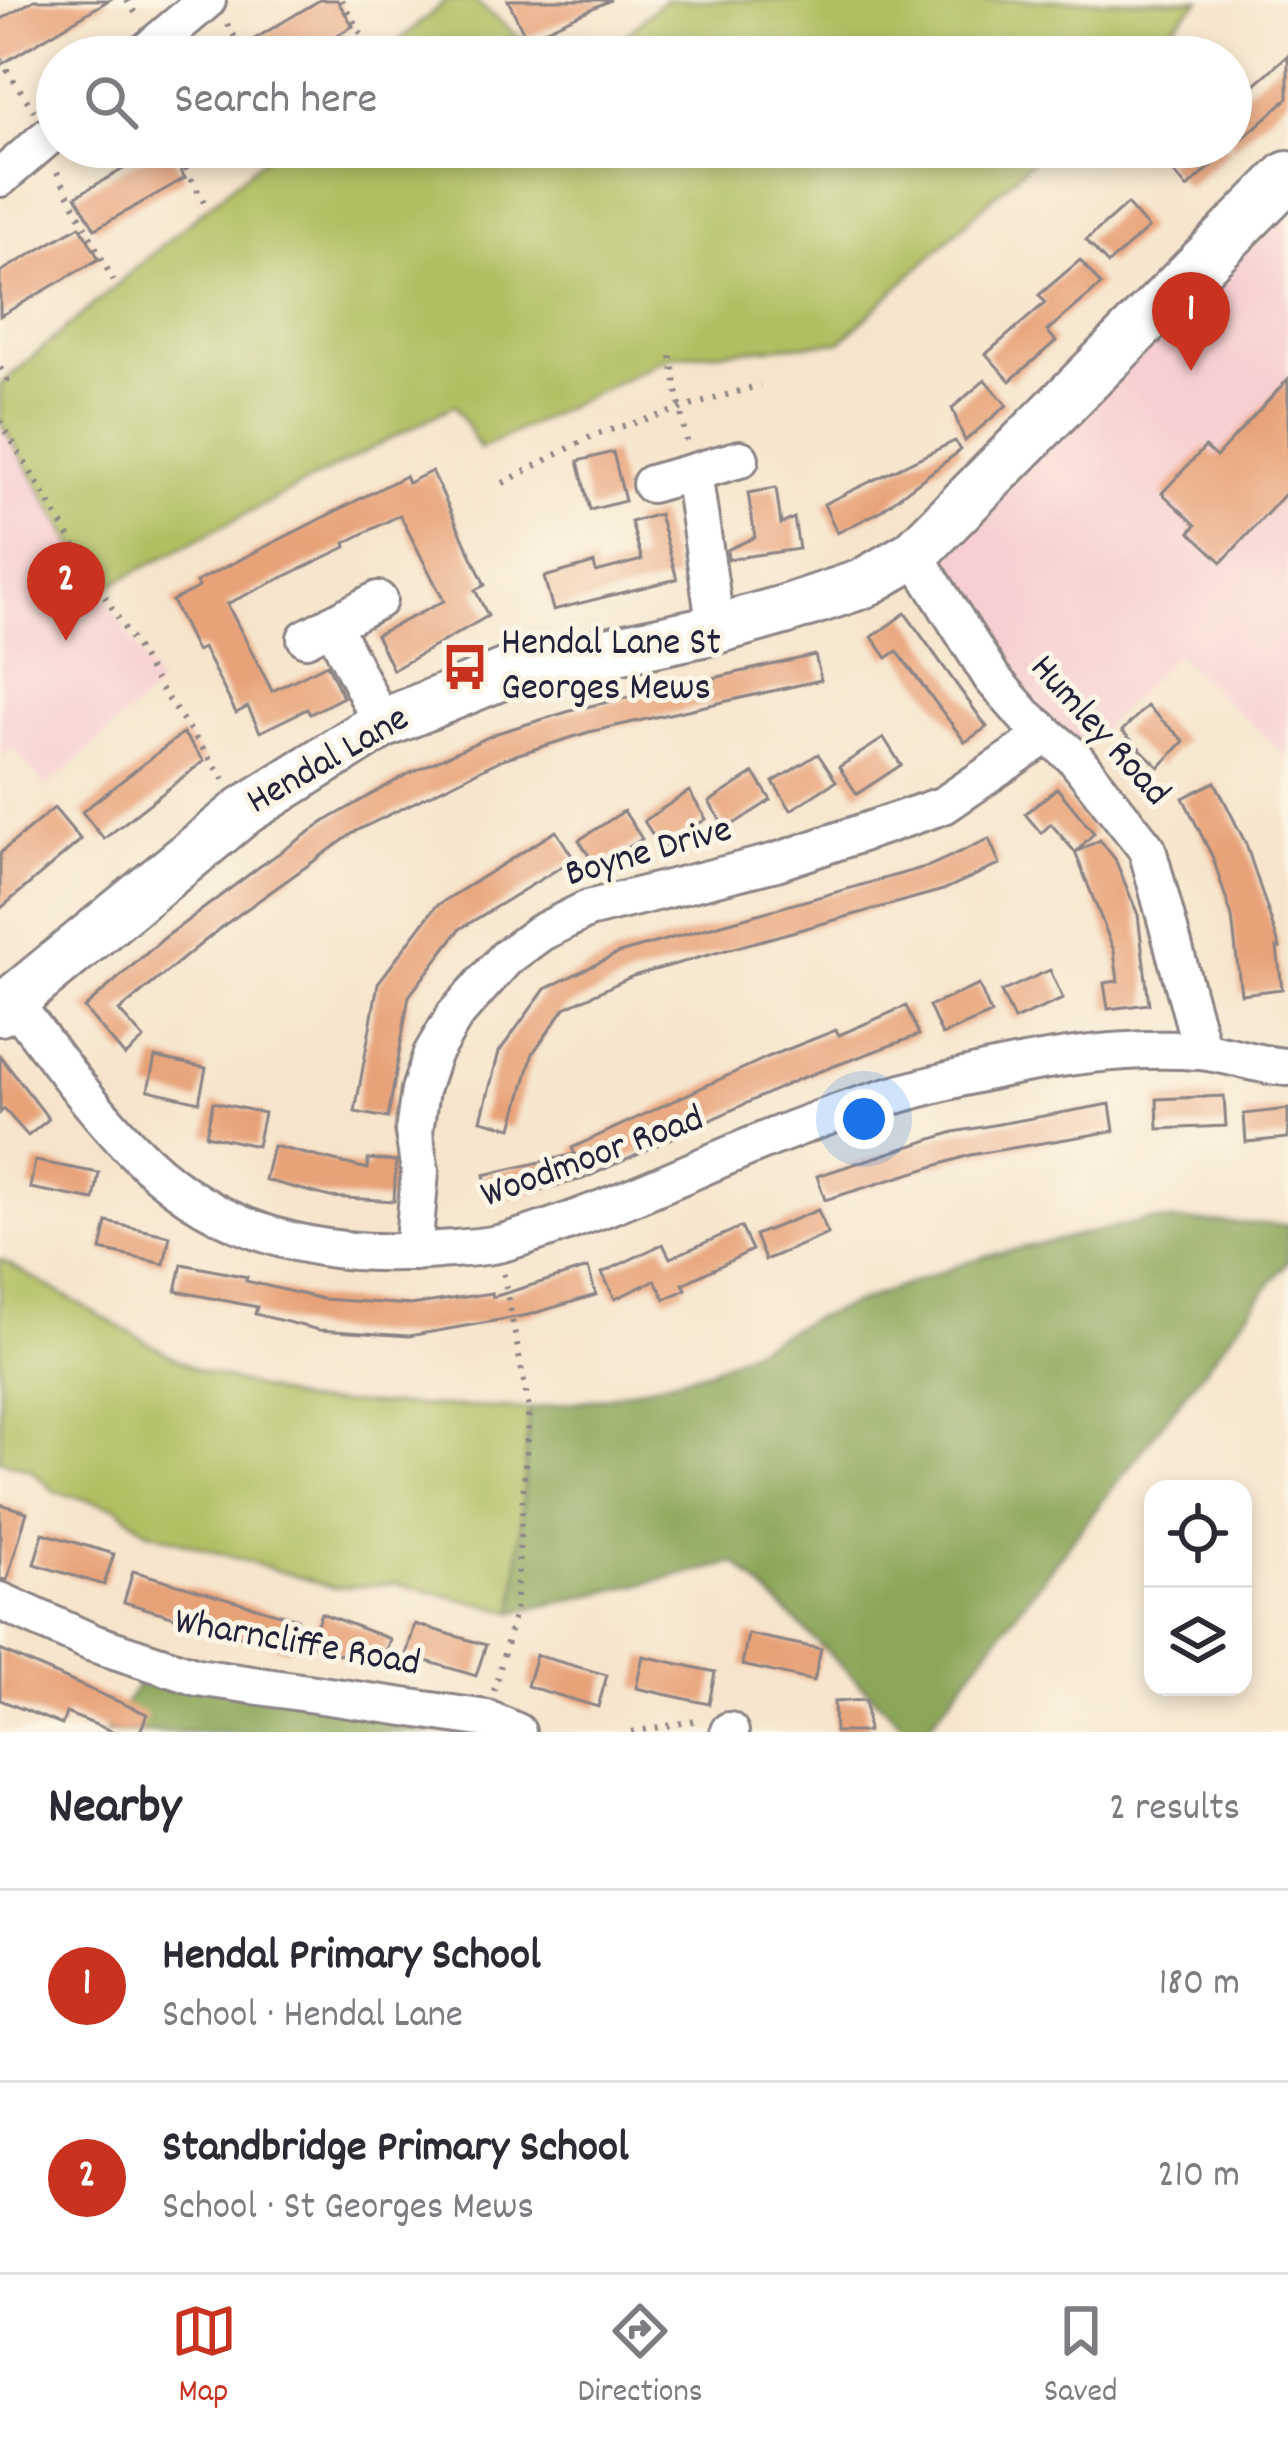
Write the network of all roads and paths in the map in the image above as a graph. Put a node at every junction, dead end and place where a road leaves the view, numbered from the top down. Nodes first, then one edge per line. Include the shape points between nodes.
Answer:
1 (341, 0) edge
2 (216, 9) edge
3 (173, 36) edge
4 (233, 36) edge
5 (362, 36) edge
6 (0, 59) edge
7 (36, 114) edge
8 (36, 147) edge
9 (64, 168) edge
10 (185, 168) edge
11 (1288, 176) edge
12 (0, 178) edge
13 (207, 208) dead end
14 (116, 286) dead end
15 (671, 356) dead end
16 (0, 368) edge
17 (0, 385) edge
18 (760, 385) dead end
19 (679, 407) junction
20 (0, 421) edge
21 (740, 459) dead end
22 (692, 473) junction
23 (503, 484) dead end
24 (651, 484) dead end
25 (914, 554) junction
26 (378, 600) dead end
27 (716, 629) junction
28 (382, 724) junction
29 (1046, 735) junction
30 (244, 809) junction
31 (6, 1005) edge
32 (1202, 1051) junction
33 (1288, 1067) edge
34 (498, 1244) junction
35 (413, 1252) junction
36 (0, 1601) edge
37 (502, 1725) edge
38 (724, 1727) edge
39 (632, 1732) edge

1 - 5 path
2 - 3 street
2 - 4 path
6 - 7 path
8 - 12 street
9 - 14 path
10 - 13 path
11 - 25 street, Hendal Lane
15 - 19 path
16 - 17 path via 7,380
18 - 19 path
19 - 22 path
19 - 23 path via 594,435
20 - 30 path via 159,686
21 - 22 street
22 - 24 street
22 - 27 street
25 - 27 street, Hendal Lane via 862,584
25 - 29 street, Humley Road via 992,678
26 - 28 street via 319,631
27 - 28 street, Hendal Lane via 504,674
28 - 30 street, Hendal Lane
29 - 32 street, Humley Road via 1075,758 1147,849
29 - 35 street, Boyne Drive via 944,805 776,862 588,909 506,958 455,1015 420,1090
30 - 31 street, Hendal Lane
31 - 35 street, Woodmoor Road via 147,1164 202,1206 258,1233 338,1252
32 - 33 street, Woodmoor Road
32 - 34 street, Woodmoor Road via 1130,1051 938,1084 770,1137
34 - 35 street, Woodmoor Road
34 - 37 path via 529,1409
36 - 37 street, Wharncliffe Road via 197,1677
38 - 39 path

